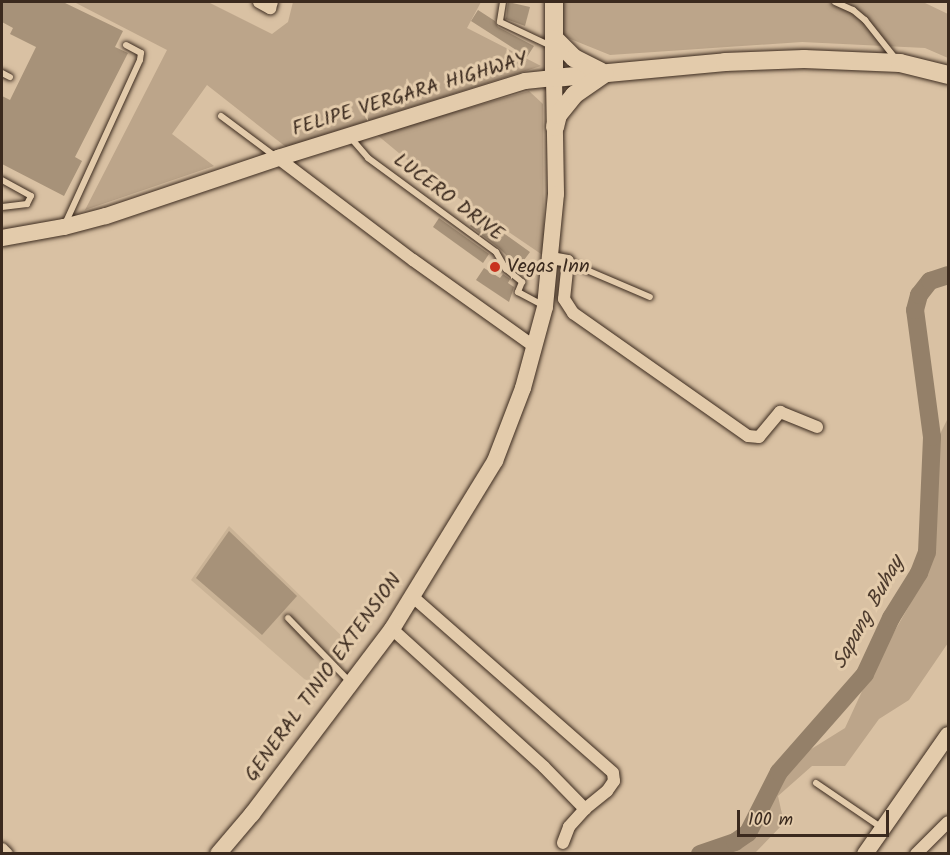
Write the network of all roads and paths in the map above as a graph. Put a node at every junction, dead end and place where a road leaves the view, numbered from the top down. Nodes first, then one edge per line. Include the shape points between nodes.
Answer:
1 (259, 2) edge
2 (272, 2) edge
3 (503, 2) edge
4 (554, 2) edge
5 (835, 2) edge
6 (555, 43) junction
7 (126, 45) dead end
8 (900, 63) junction
9 (2, 73) edge
10 (606, 73) junction
11 (948, 75) edge
12 (10, 77) dead end
13 (554, 78) junction
14 (221, 117) dead end
15 (555, 128) junction
16 (349, 136) junction
17 (278, 158) junction
18 (2, 180) edge
19 (2, 207) edge
20 (64, 227) junction
21 (2, 238) edge
22 (560, 260) junction
23 (650, 297) dead end
24 (545, 307) junction
25 (535, 347) junction
26 (817, 427) dead end
27 (413, 597) junction
28 (288, 618) dead end
29 (392, 629) junction
30 (350, 682) junction
31 (948, 735) edge
32 (816, 783) dead end
33 (585, 809) junction
34 (948, 822) edge
35 (883, 829) junction
36 (563, 843) dead end
37 (2, 849) edge
38 (7, 854) edge
39 (218, 854) edge
40 (865, 854) edge
41 (916, 854) edge

1 - 2 street via 270,8
3 - 6 lane via 500,22
4 - 6 main road, GENERAL TINIO EXTENSION
5 - 8 lane via 865,20
6 - 10 main road via 574,58
6 - 13 main road, GENERAL TINIO EXTENSION
7 - 20 lane via 141,52 140,60
8 - 10 main road, FELIPE VERGARA HIGHWAY via 804,58
8 - 11 main road, FELIPE VERGARA HIGHWAY
9 - 12 lane
10 - 13 main road, FELIPE VERGARA HIGHWAY
10 - 15 main road via 574,95 558,116
13 - 15 street, GENERAL TINIO EXTENSION
13 - 16 street, FELIPE VERGARA HIGHWAY via 525,81
14 - 17 lane
15 - 22 street, GENERAL TINIO EXTENSION
16 - 17 street, FELIPE VERGARA HIGHWAY
16 - 24 lane, LUCERO DRIVE via 368,158 496,252 506,269 522,282 518,292
17 - 20 street, FELIPE VERGARA HIGHWAY
17 - 25 street
18 - 19 lane via 31,196 27,204
20 - 21 street, FELIPE VERGARA HIGHWAY
22 - 23 lane
22 - 24 street, GENERAL TINIO EXTENSION
22 - 26 street via 567,307 748,436 763,434 780,412
24 - 25 street, GENERAL TINIO EXTENSION
25 - 27 street, GENERAL TINIO EXTENSION via 495,461
27 - 29 street, GENERAL TINIO EXTENSION
27 - 33 street via 613,772 614,781 607,791
28 - 30 lane
29 - 30 street, GENERAL TINIO EXTENSION
29 - 33 street
30 - 39 street, GENERAL TINIO EXTENSION
31 - 35 street
32 - 35 lane
33 - 36 street via 569,827
34 - 41 street
35 - 40 street
37 - 38 street

